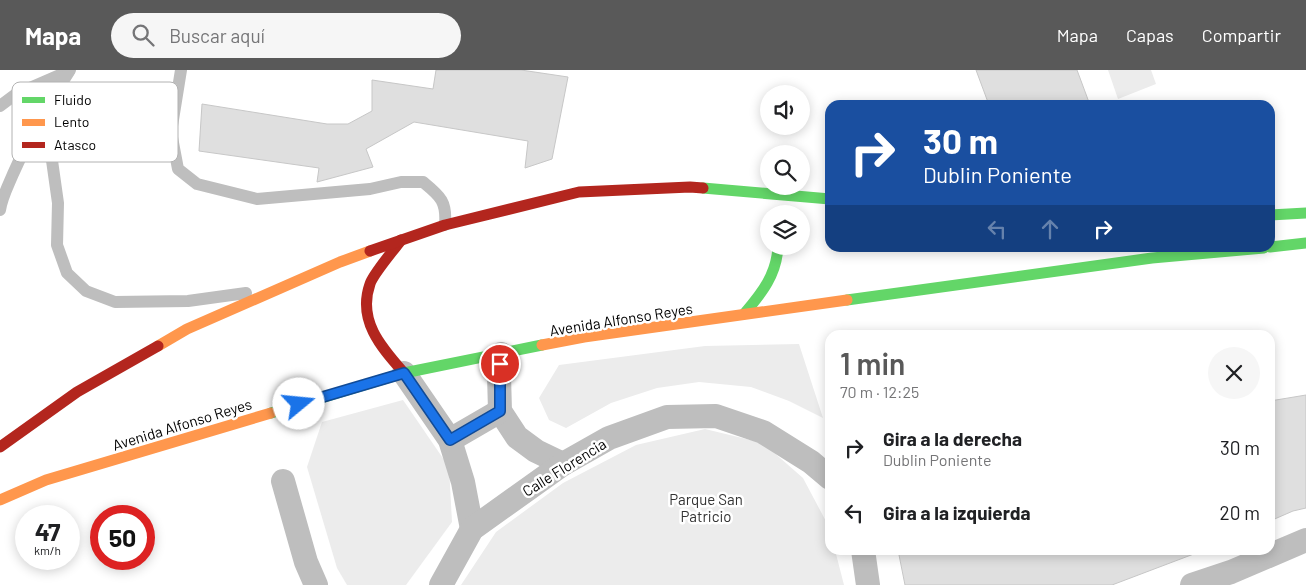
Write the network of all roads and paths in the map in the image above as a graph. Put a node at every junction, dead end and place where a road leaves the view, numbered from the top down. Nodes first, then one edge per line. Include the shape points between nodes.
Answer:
1 (181, 70) edge
2 (70, 71) edge
3 (44, 82) edge
4 (63, 82) edge
5 (178, 89) edge
6 (12, 97) edge
7 (0, 106) edge
8 (19, 162) edge
9 (52, 162) edge
10 (177, 162) edge
11 (760, 193) edge
12 (780, 195) edge
13 (825, 199) edge
14 (0, 210) edge
15 (1306, 212) edge
16 (1275, 215) edge
17 (446, 225) junction
18 (400, 240) junction
19 (1306, 244) edge
20 (1275, 247) edge
21 (1224, 252) edge
22 (779, 255) edge
23 (278, 288) junction
24 (744, 314) junction
25 (501, 354) junction
26 (404, 373) junction
27 (500, 411) junction
28 (450, 440) junction
29 (0, 447) edge
30 (563, 464) junction
31 (825, 474) edge
32 (283, 481) dead end
33 (0, 500) edge
34 (472, 529) junction
35 (1306, 540) edge
36 (1275, 553) edge
37 (864, 555) edge
38 (1271, 555) edge
39 (316, 585) edge
40 (441, 585) edge
41 (868, 585) edge
42 (1192, 585) edge

1 - 5 lane
2 - 3 lane
2 - 4 lane
6 - 7 lane
8 - 14 lane
9 - 23 lane via 58,203 57,245 67,273 86,291 115,302 188,301
10 - 17 lane via 178,169 197,184 257,199 423,182 441,196 447,212
11 - 17 main road via 690,187 578,192
12 - 13 main road
15 - 16 main road
17 - 18 main road
18 - 23 main road
18 - 26 main road via 370,283 366,304 378,344
19 - 20 main road
21 - 24 main road, Avenida Alfonso Reyes
22 - 24 main road via 768,285
23 - 29 main road via 187,329 77,392
24 - 25 main road, Avenida Alfonso Reyes
25 - 26 main road, Avenida Alfonso Reyes
25 - 27 street
26 - 28 street
26 - 33 main road, Avenida Alfonso Reyes via 46,480
27 - 28 street
27 - 30 street via 517,436 536,451
28 - 34 street via 463,482
30 - 31 street, Calle Florencia via 609,438 667,417 716,416 763,432
30 - 34 street, Calle Florencia
32 - 39 street via 306,562
34 - 40 street, Calle Florencia
35 - 36 street
37 - 41 street
38 - 42 street

